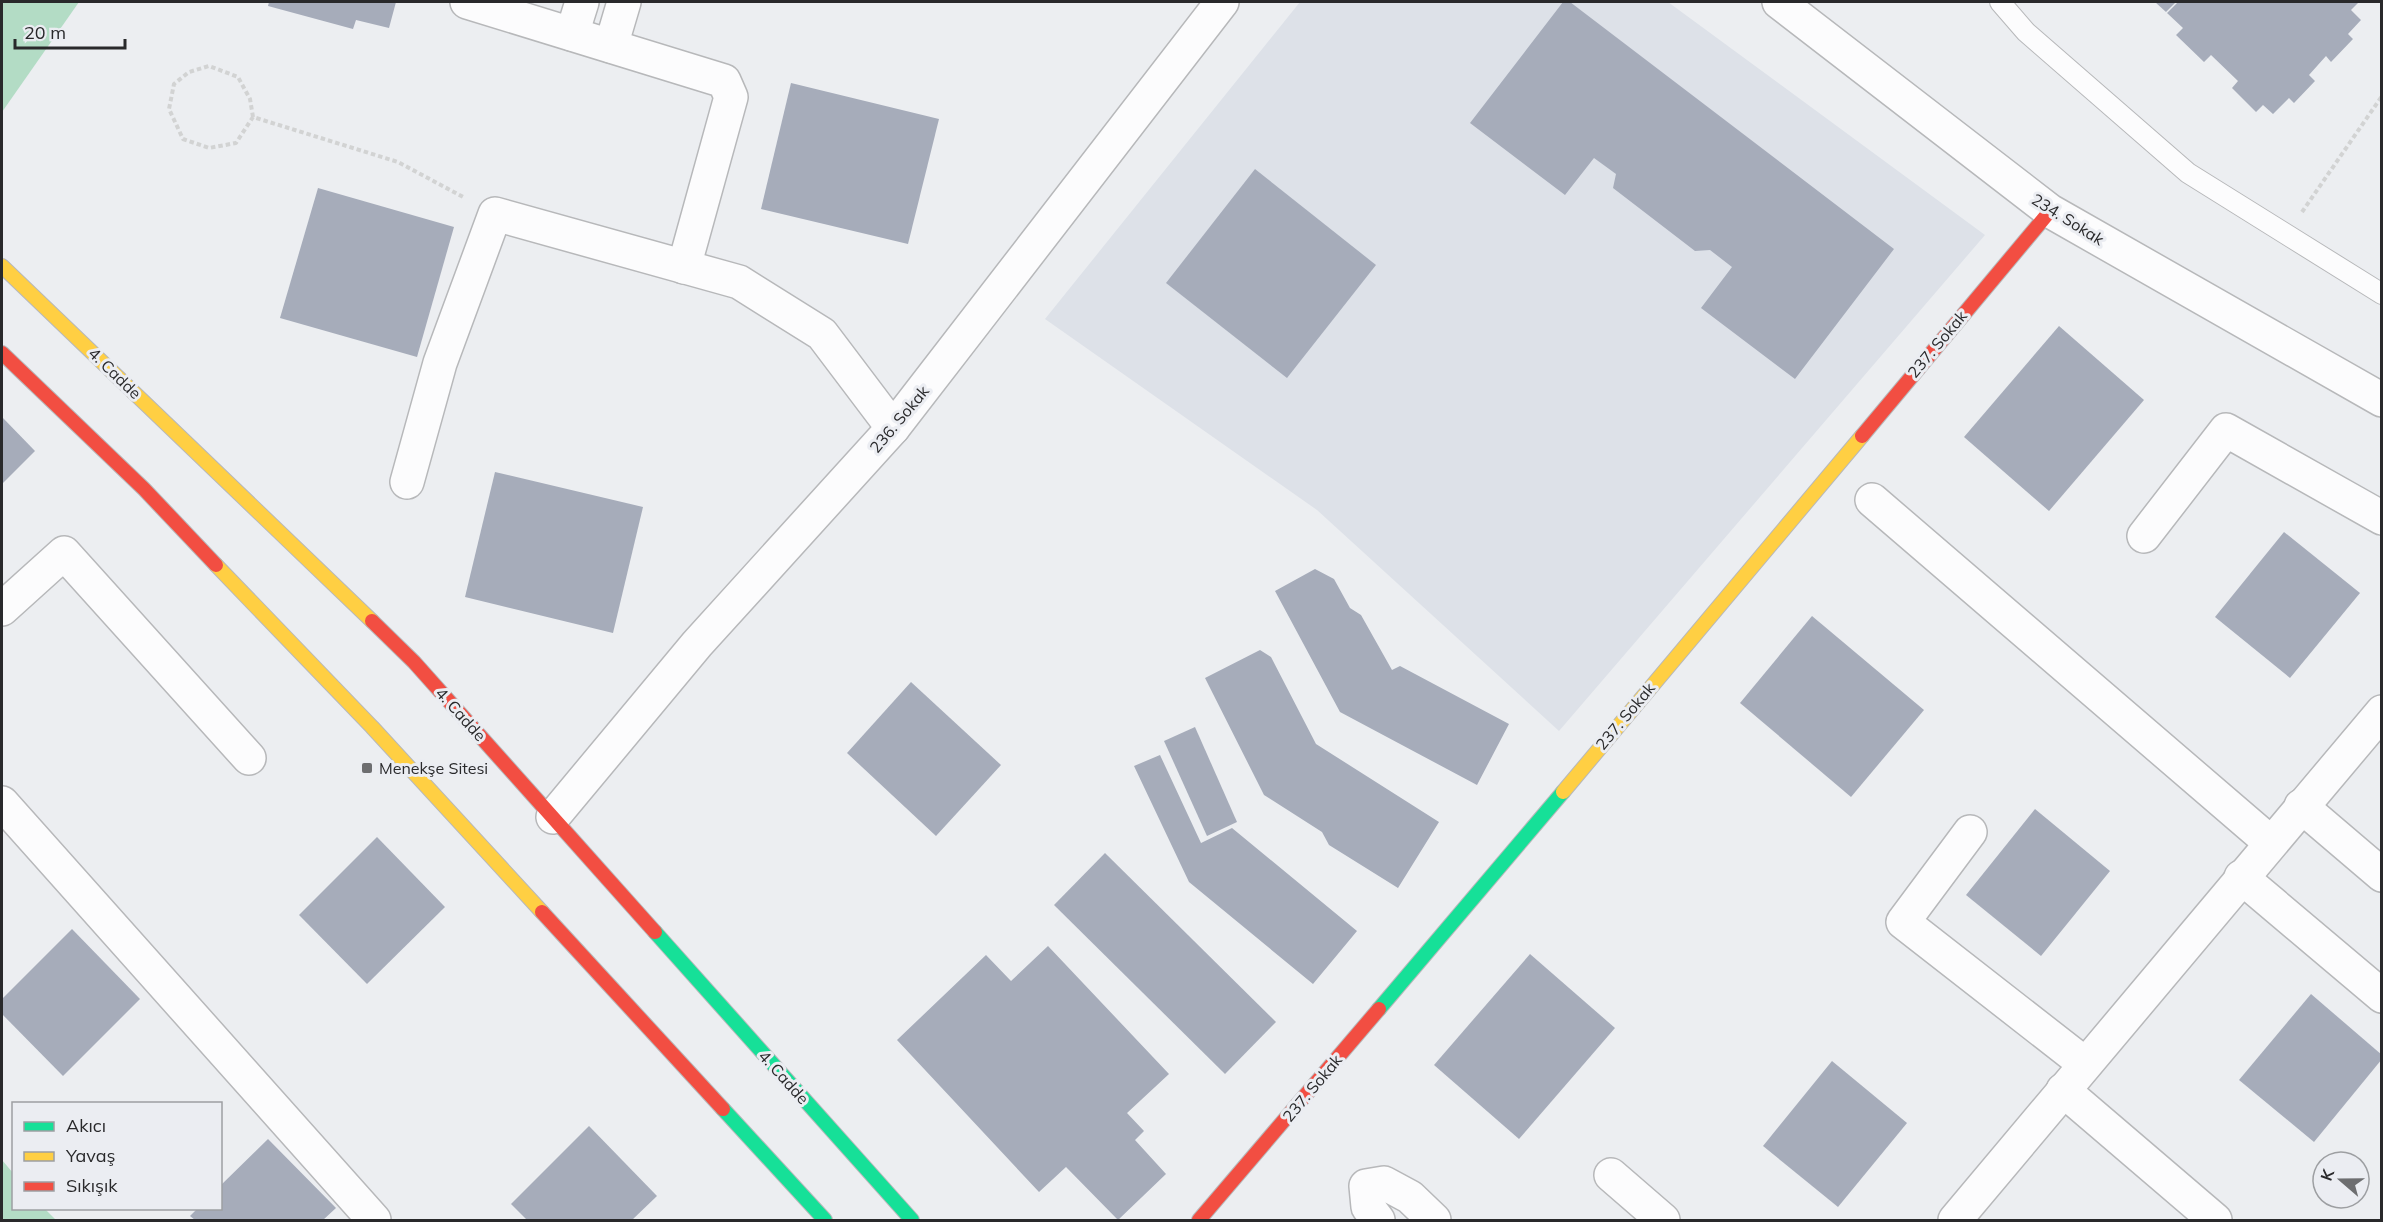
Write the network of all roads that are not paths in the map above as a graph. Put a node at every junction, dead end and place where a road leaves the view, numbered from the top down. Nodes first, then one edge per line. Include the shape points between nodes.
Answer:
1 (467, 2) edge
2 (582, 2) edge
3 (624, 2) edge
4 (1779, 2) edge
5 (2000, 2) edge
6 (1207, 9) edge
7 (572, 34) junction
8 (610, 46) junction
9 (2050, 211) junction
10 (2, 266) edge
11 (684, 267) junction
12 (2382, 294) edge
13 (2, 353) edge
14 (2382, 400) edge
15 (893, 428) junction
16 (406, 482) dead end
17 (1872, 500) dead end
18 (2382, 518) edge
19 (2144, 536) dead end
20 (2, 609) edge
21 (2382, 712) edge
22 (249, 758) dead end
23 (2, 803) edge
24 (2301, 806) junction
25 (553, 817) junction
26 (1970, 832) dead end
27 (2271, 843) junction
28 (2382, 875) edge
29 (2241, 877) junction
30 (2382, 996) edge
31 (2085, 1064) junction
32 (2063, 1090) junction
33 (1611, 1175) dead end
34 (374, 1221) edge
35 (825, 1221) edge
36 (912, 1221) edge
37 (1199, 1221) edge
38 (1377, 1221) edge
39 (1434, 1221) edge
40 (1663, 1221) edge
41 (1954, 1221) edge
42 (2214, 1221) edge

1 - 7 street
2 - 7 street
3 - 8 street
4 - 9 street, 234. Sokak
5 - 12 lane via 2026,32 2188,173
6 - 15 street, 236. Sokak
7 - 8 street
8 - 11 street via 724,81 731,97
9 - 14 street, 234. Sokak
9 - 37 main road, 237. Sokak
10 - 25 main road, 4. Cadde via 414,662
11 - 15 street via 739,282 822,334
11 - 16 street via 495,214 440,363
13 - 35 main road via 144,489 372,727
15 - 25 street, 236. Sokak via 697,644
17 - 27 street
18 - 19 street via 2226,430
20 - 22 street via 64,553
21 - 24 street
23 - 34 street
24 - 27 street
24 - 28 street
25 - 36 main road, 4. Cadde
26 - 31 street via 1904,922
27 - 29 street
29 - 30 street
29 - 31 street
31 - 32 street
32 - 41 street
32 - 42 street
33 - 40 street
38 - 39 street via 1368,1207 1366,1186 1384,1184 1410,1197

